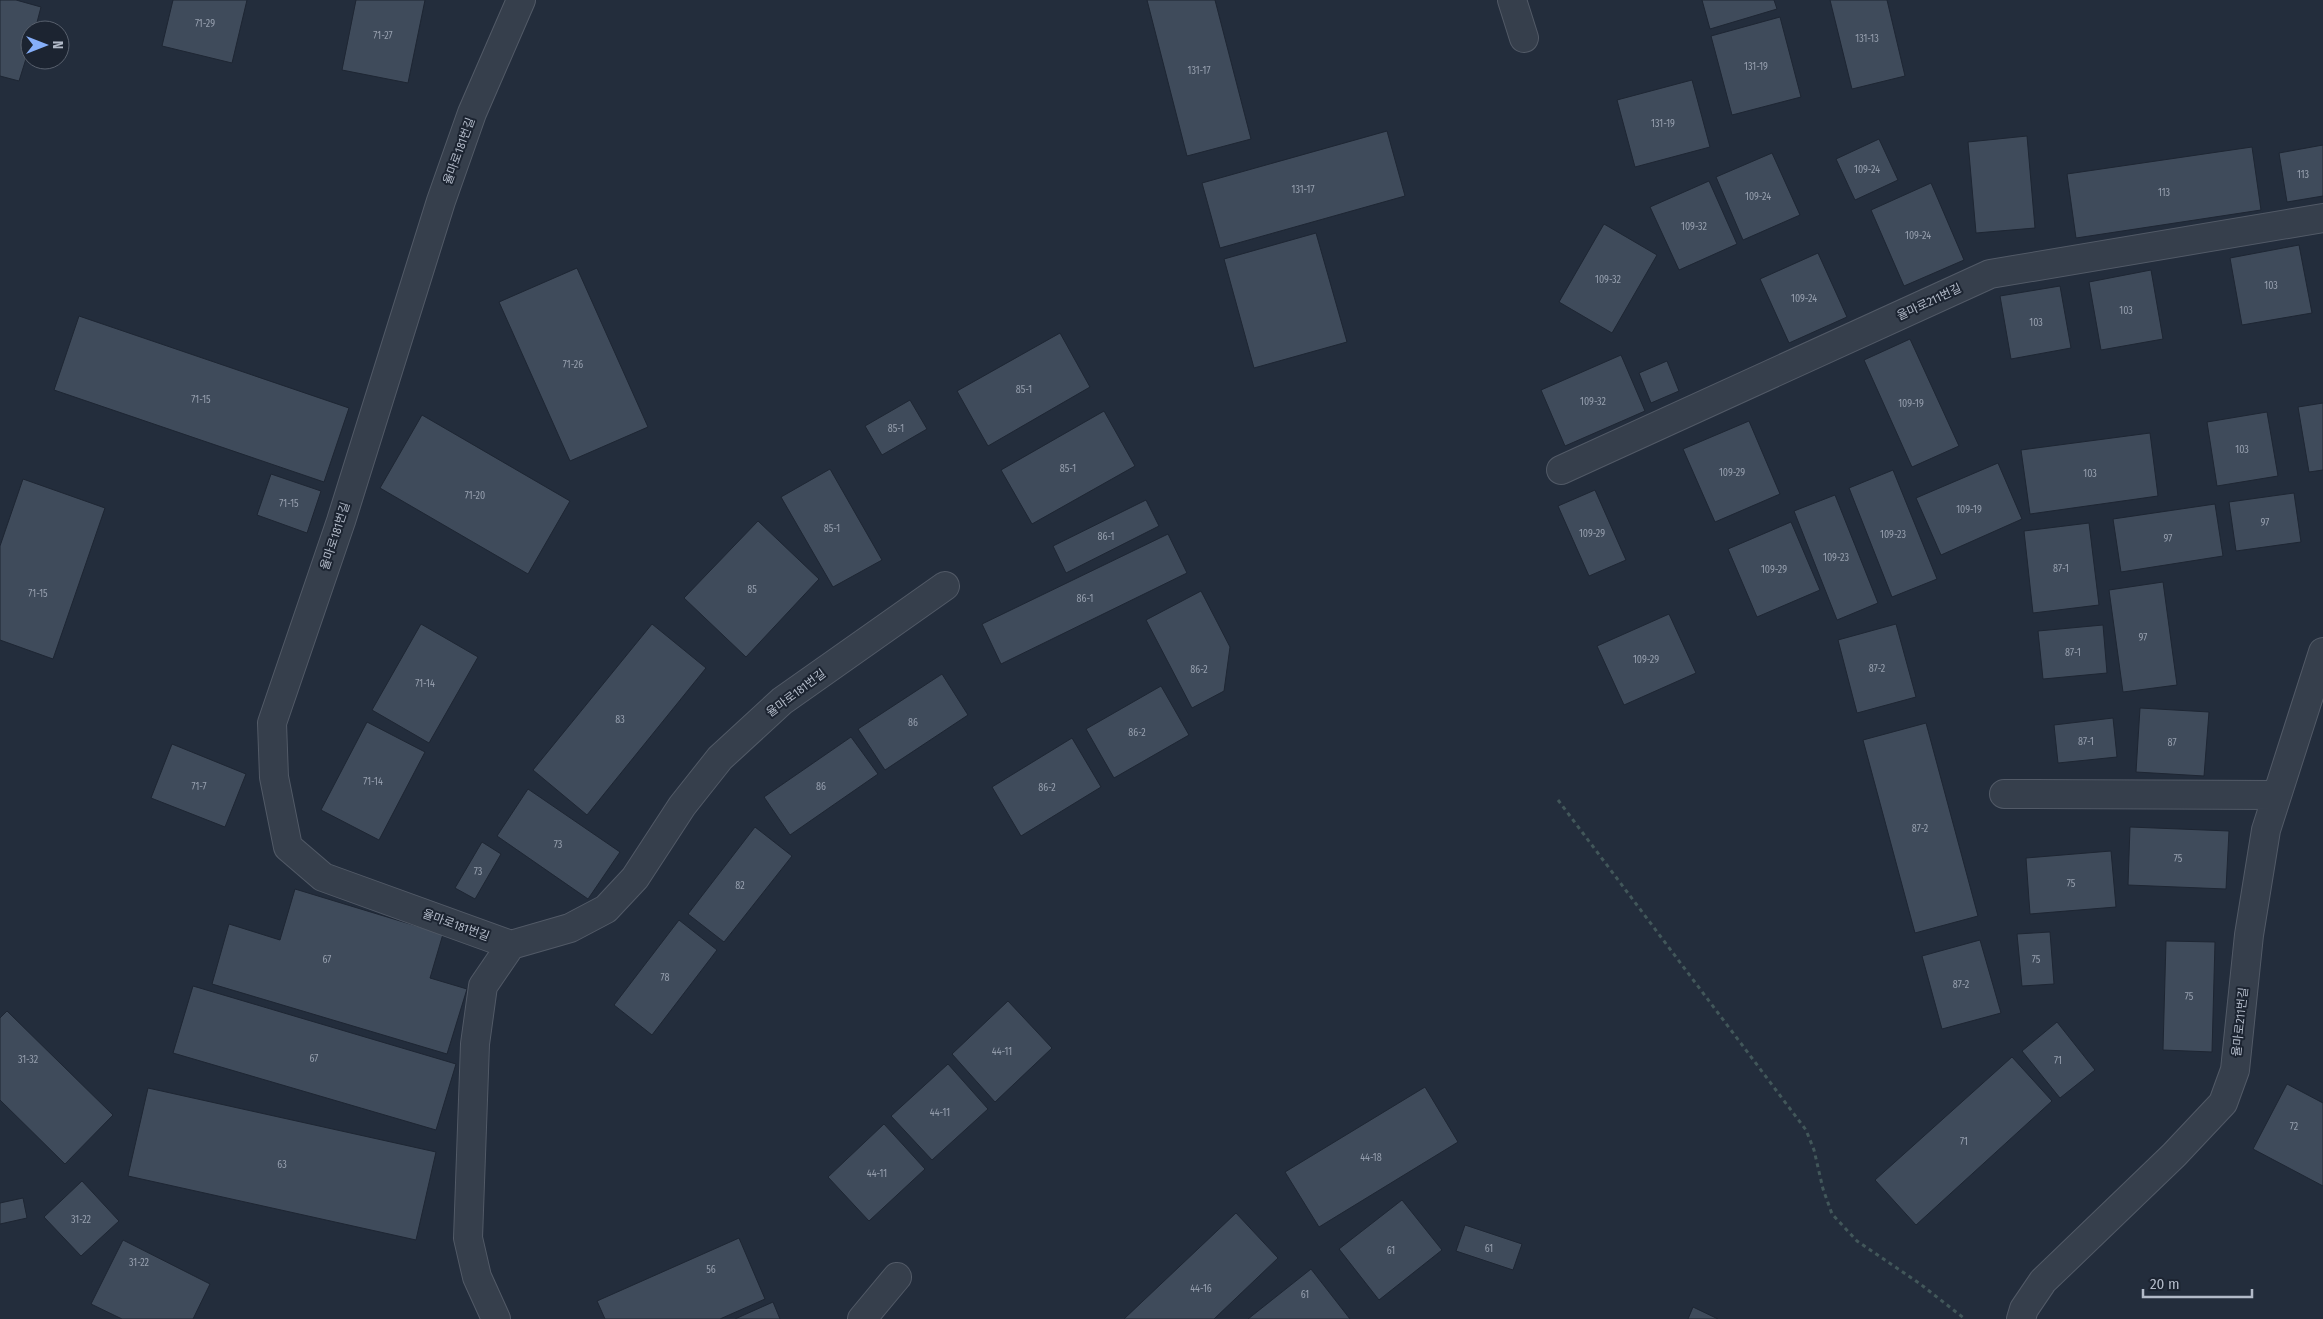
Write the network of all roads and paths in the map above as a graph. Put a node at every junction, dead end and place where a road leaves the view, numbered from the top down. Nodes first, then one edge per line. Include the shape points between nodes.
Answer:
1 (521, 0) edge
2 (1512, 0) edge
3 (1524, 38) dead end
4 (2323, 218) edge
5 (1561, 470) dead end
6 (945, 586) dead end
7 (2323, 652) edge
8 (2004, 794) dead end
9 (2277, 795) junction
10 (1558, 800) dead end
11 (511, 945) junction
12 (897, 1277) dead end
13 (496, 1319) edge
14 (862, 1319) edge
15 (1965, 1319) edge
16 (2020, 1319) edge

1 - 11 lane, 율마로181번길 via 472,113 441,201 341,521 272,723 274,777 288,847 323,876
2 - 3 lane
4 - 5 lane, 율마로211번길 via 1990,274
6 - 11 lane, 율마로181번길 via 782,701 720,758 682,806 635,878 606,909 570,928
7 - 9 lane, 율마로211번길
8 - 9 lane
9 - 16 lane, 율마로211번길 via 2266,830 2249,935 2235,1070 2223,1103 2043,1282
10 - 15 path via 1806,1130 1832,1214 1856,1241 1920,1283
11 - 13 lane via 483,986 475,1044 468,1238 477,1277
12 - 14 lane

